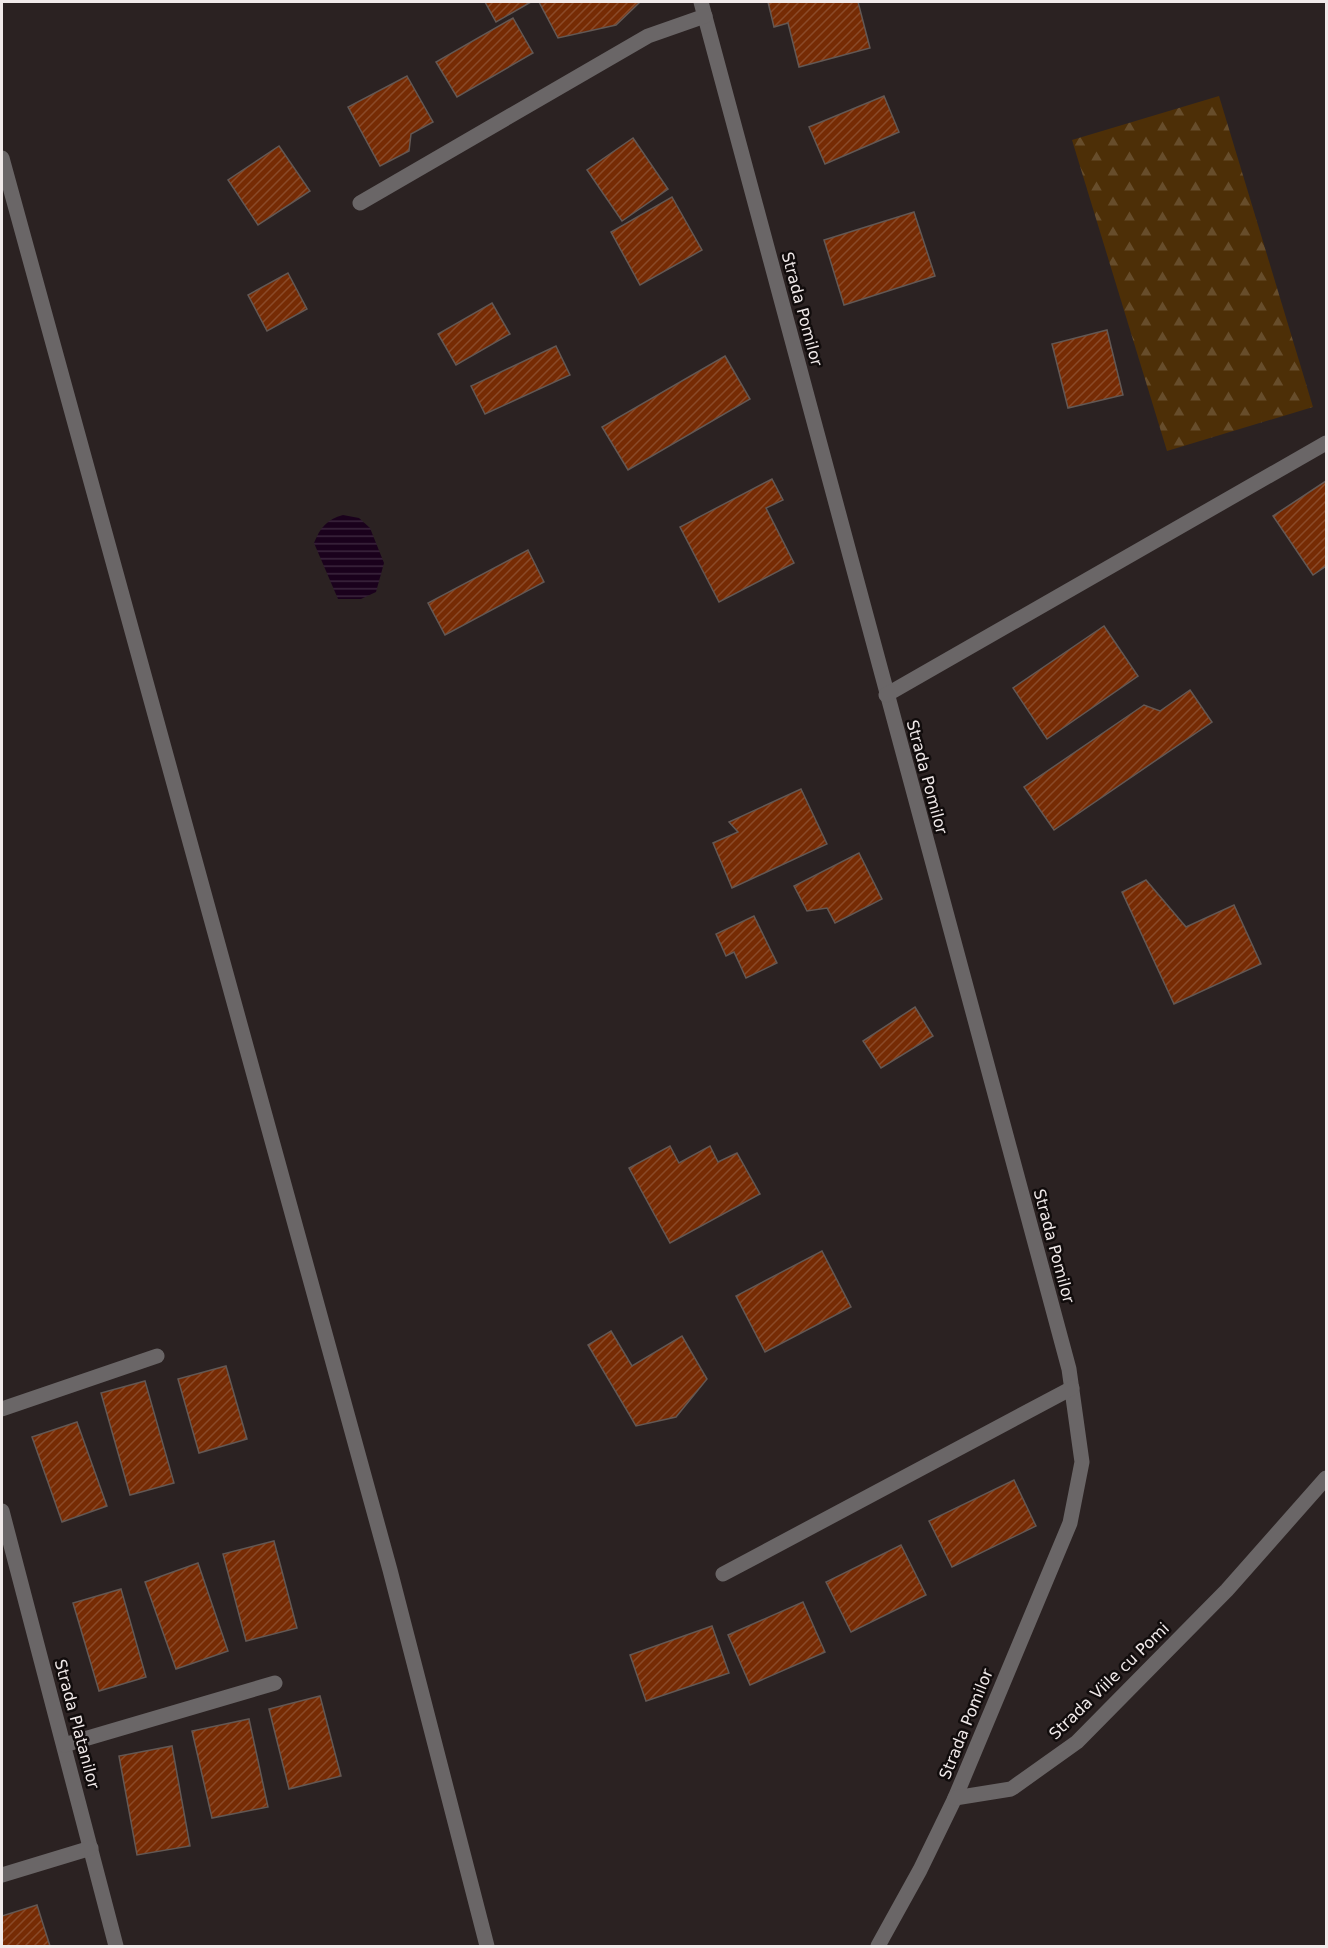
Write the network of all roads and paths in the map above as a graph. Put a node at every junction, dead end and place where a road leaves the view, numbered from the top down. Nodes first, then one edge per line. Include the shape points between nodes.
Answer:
1 (703, 9) edge
2 (2, 158) edge
3 (360, 202) dead end
4 (1326, 444) edge
5 (886, 694) junction
6 (157, 1356) dead end
7 (1072, 1389) junction
8 (2, 1409) edge
9 (1326, 1478) edge
10 (2, 1511) edge
11 (723, 1574) dead end
12 (275, 1683) dead end
13 (64, 1745) junction
14 (955, 1798) junction
15 (91, 1848) junction
16 (2, 1875) edge
17 (116, 1947) edge
18 (487, 1947) edge
19 (878, 1947) edge

1 - 3 street via 648,36
1 - 5 street, Strada Pomilor
2 - 18 street via 390,1570
4 - 5 street
5 - 7 street, Strada Pomilor
6 - 8 street
7 - 11 street
7 - 14 street, Strada Pomilor via 1082,1462 1070,1523
9 - 14 street, Strada Viile cu Pomi via 1227,1590 1077,1742 1011,1789
10 - 13 street, Strada Platanilor
12 - 13 street
13 - 15 street, Strada Platanilor
14 - 19 street
15 - 16 street
15 - 17 street, Strada Platanilor

